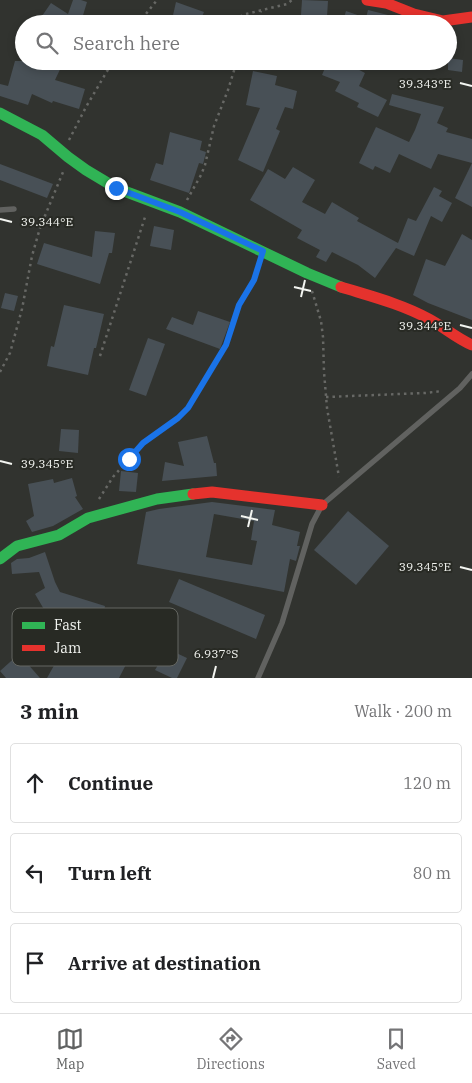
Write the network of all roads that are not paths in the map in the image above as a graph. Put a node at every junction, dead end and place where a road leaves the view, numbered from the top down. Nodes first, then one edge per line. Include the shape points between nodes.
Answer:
1 (367, 0) edge
2 (418, 15) edge
3 (472, 17) edge
4 (457, 20) edge
5 (0, 113) edge
6 (14, 209) dead end
7 (0, 210) edge
8 (472, 345) edge
9 (472, 374) edge
10 (322, 505) junction
11 (0, 560) edge
12 (258, 678) edge

1 - 2 street
3 - 4 street
5 - 8 street via 42,134 65,155 116,188 180,212 341,288 406,308
6 - 7 lane
9 - 10 lane via 460,388
10 - 11 street via 212,492 157,499 88,518 59,535 17,546
10 - 12 lane via 312,524 282,623

